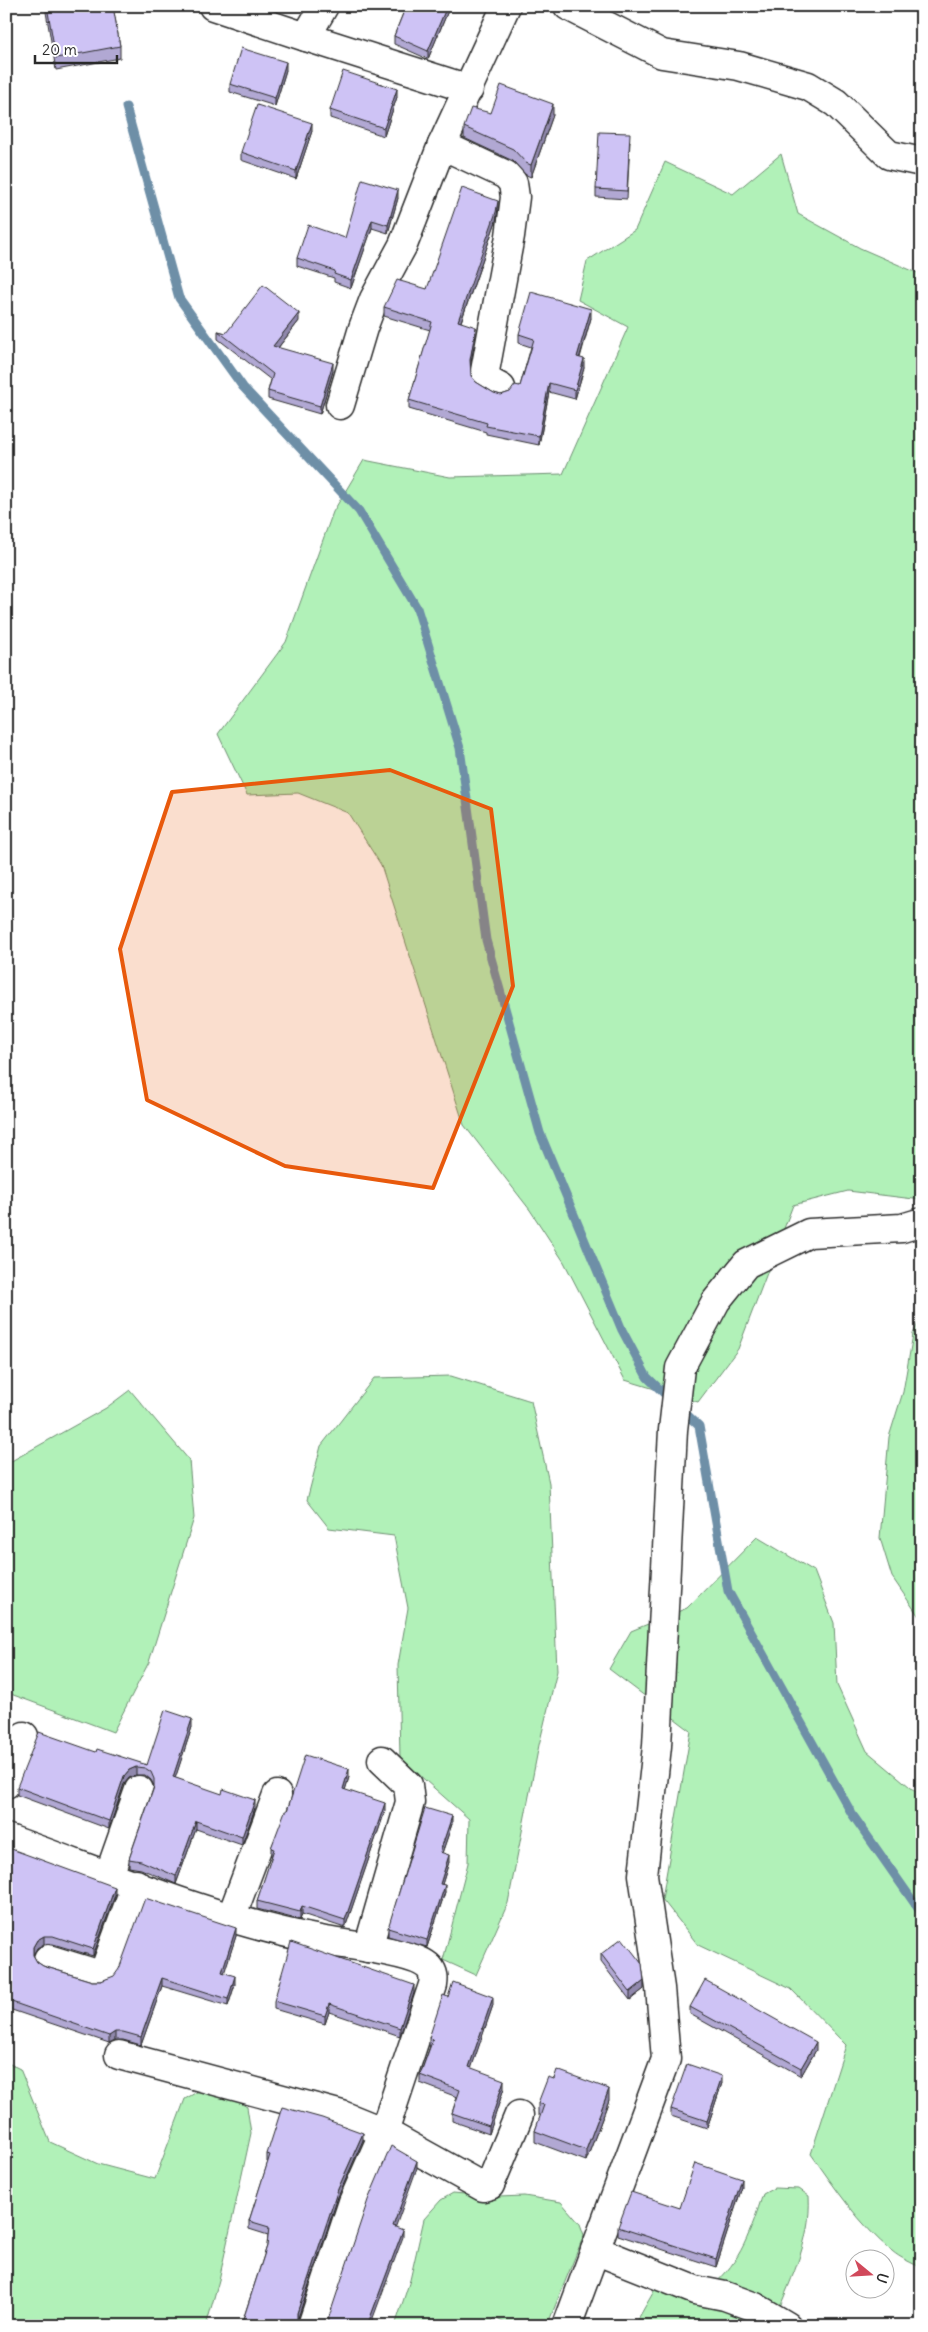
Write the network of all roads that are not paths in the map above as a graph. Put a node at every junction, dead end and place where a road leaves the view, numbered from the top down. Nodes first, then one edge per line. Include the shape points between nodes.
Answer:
1 (213, 6) edge
2 (324, 6) edge
3 (506, 6) edge
4 (568, 6) edge
5 (306, 37) junction
6 (469, 89) junction
7 (442, 146) junction
8 (922, 162) edge
9 (500, 388) dead end
10 (340, 404) dead end
11 (922, 1222) edge
12 (24, 1736) dead end
13 (382, 1760) dead end
14 (6, 1784) edge
15 (139, 1790) dead end
16 (277, 1795) dead end
17 (6, 1838) edge
18 (109, 1875) junction
19 (136, 1884) junction
20 (231, 1918) junction
21 (368, 1948) junction
22 (48, 1959) dead end
23 (119, 2055) dead end
24 (519, 2115) dead end
25 (384, 2132) junction
26 (595, 2250) junction
27 (312, 2326) edge
28 (567, 2326) edge
29 (788, 2326) edge

1 - 5 street
2 - 5 street
3 - 6 street
4 - 8 street via 662,54 739,66 808,86 836,103 889,155
5 - 6 street
6 - 7 street
7 - 9 street via 506,175 513,183 515,197 510,236 485,372 488,381
7 - 10 street via 403,245 374,299
11 - 26 street via 902,1228 808,1233 746,1264 716,1301 680,1368 673,1430 657,1746 644,1875 666,2059
12 - 14 street
13 - 21 street via 408,1785 410,1802
15 - 18 street
16 - 20 street
17 - 18 street
18 - 19 street
19 - 20 street
19 - 22 street via 104,1972 98,1974
20 - 21 street via 319,1940
21 - 25 street via 420,1961 434,1976
23 - 25 street via 342,2115
24 - 25 street via 488,2187 482,2187
25 - 27 street via 353,2202
26 - 28 street
26 - 29 street via 695,2290 755,2307

